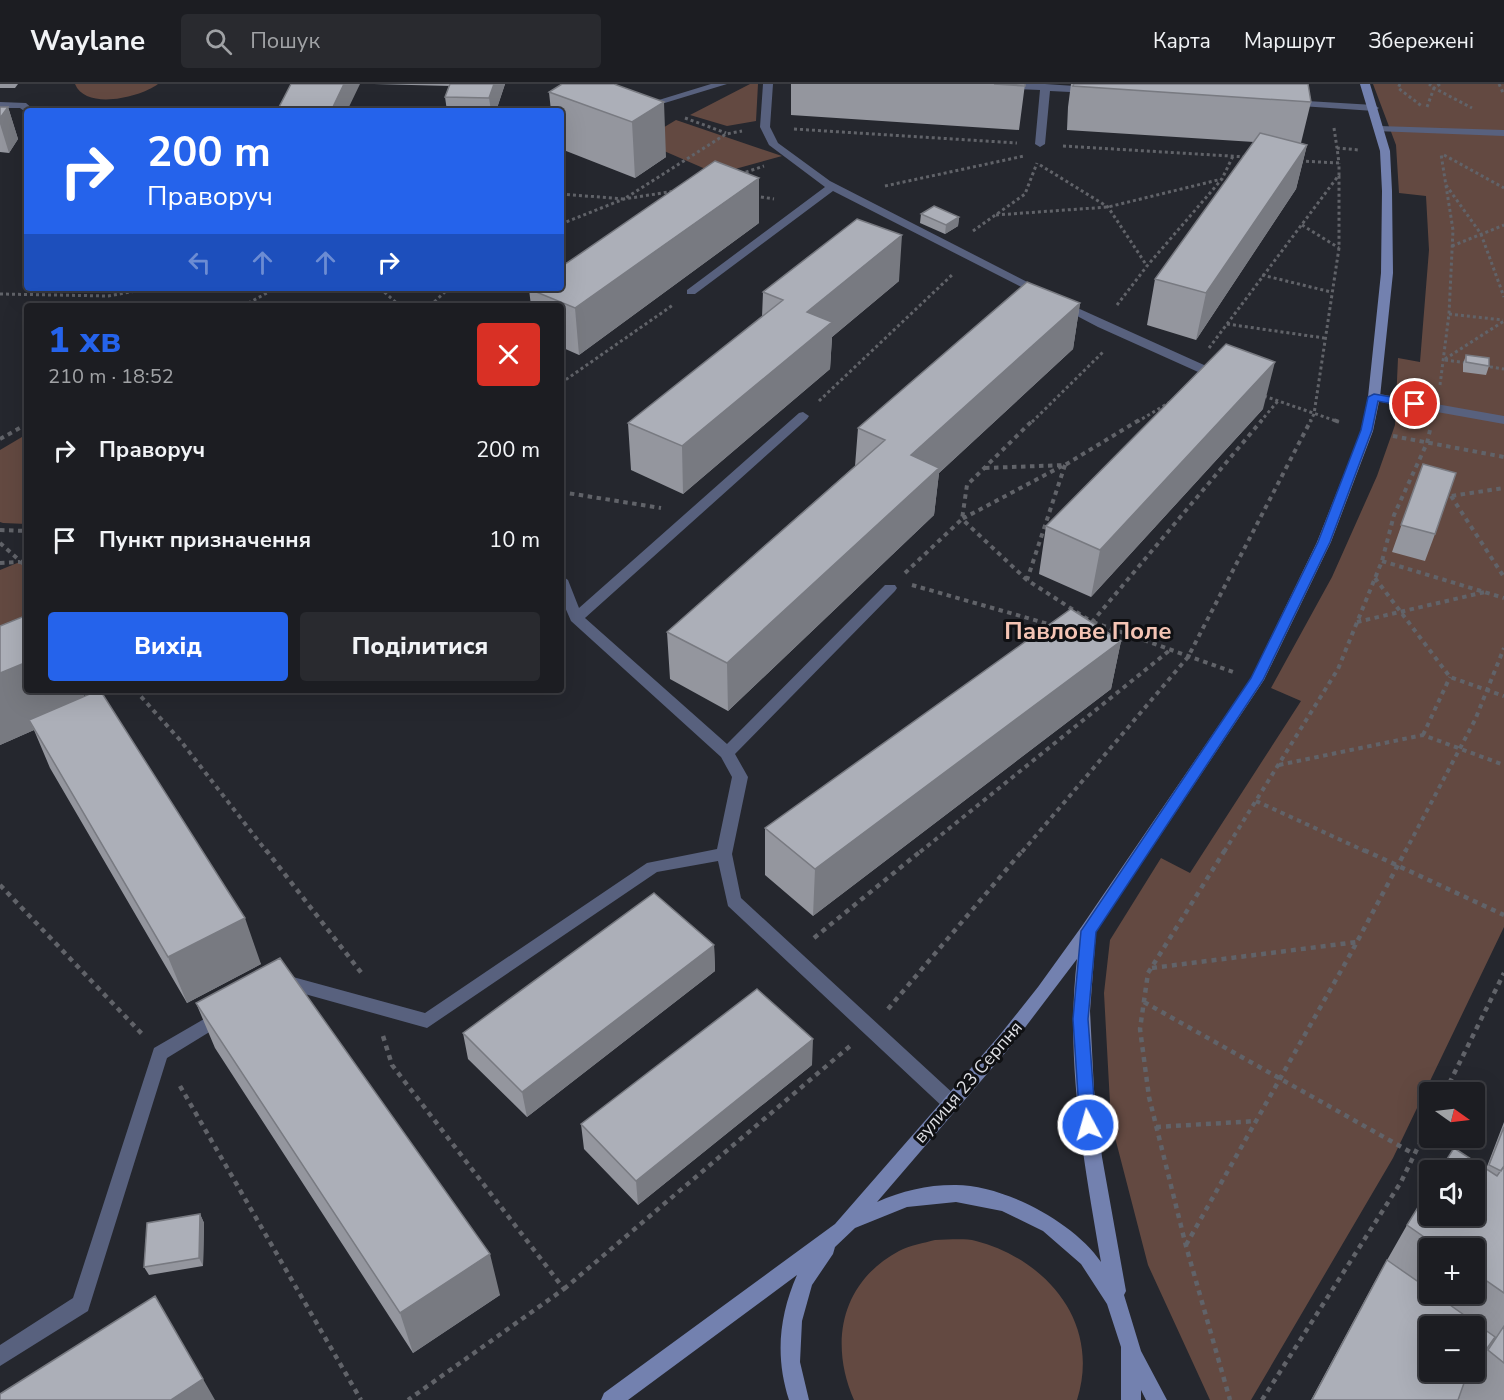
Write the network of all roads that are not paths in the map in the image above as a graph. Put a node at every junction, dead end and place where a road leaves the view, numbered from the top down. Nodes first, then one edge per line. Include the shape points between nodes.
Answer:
1 (722, 84) edge
2 (768, 84) edge
3 (971, 84) edge
4 (1365, 84) edge
5 (1045, 87) junction
6 (1104, 91) edge
7 (1282, 103) edge
8 (0, 105) edge
9 (26, 108) edge
10 (1374, 108) junction
11 (626, 110) edge
12 (1379, 129) junction
13 (1504, 133) edge
14 (1040, 144) road end
15 (833, 186) junction
16 (691, 292) road end
17 (1229, 381) edge
18 (1374, 397) junction
19 (803, 416) road end
20 (1504, 420) edge
21 (894, 584) road end
22 (564, 588) edge
23 (576, 618) junction
24 (727, 753) junction
25 (724, 854) junction
26 (1088, 931) junction
27 (269, 987) edge
28 (240, 1005) edge
29 (950, 1102) junction
30 (842, 1230) junction
31 (1117, 1300) junction
32 (0, 1356) edge
33 (1133, 1356) junction
34 (611, 1400) edge
35 (799, 1400) edge
36 (1131, 1400) edge
37 (1157, 1400) edge

1 - 11 lane
2 - 15 lane via 765,127 774,145
3 - 5 lane
4 - 10 street, вулиця 23 Серпня
5 - 6 lane
5 - 14 lane
7 - 10 lane
8 - 9 lane
10 - 12 street, вулиця 23 Серпня
12 - 13 lane
12 - 18 street, вулиця 23 Серпня via 1385,151 1387,273
15 - 16 lane
15 - 17 lane via 1102,325
18 - 20 lane
18 - 26 street, вулиця 23 Серпня via 1367,430 1324,542 1257,680
19 - 23 lane
21 - 24 lane
22 - 23 lane
23 - 24 lane
24 - 25 lane via 740,777
25 - 27 lane via 653,867 427,1021 279,981
25 - 29 lane via 734,901
26 - 29 street, вулиця 23 Серпня via 1005,1041
26 - 31 street, вулиця 23 Серпня via 1081,1019 1082,1067
28 - 32 lane via 160,1053 81,1304
29 - 30 street, вулиця 23 Серпня
30 - 31 street, вулиця 23 Серпня via 871,1211 903,1198 938,1193 974,1194 1009,1203 1042,1218 1072,1240 1097,1268
30 - 34 street, вулиця 23 Серпня
30 - 35 street, вулиця 23 Серпня via 807,1275 792,1319 790,1355
31 - 33 street, вулиця 23 Серпня via 1128,1327
33 - 36 street, вулиця 23 Серпня
33 - 37 street, вулиця 23 Серпня

